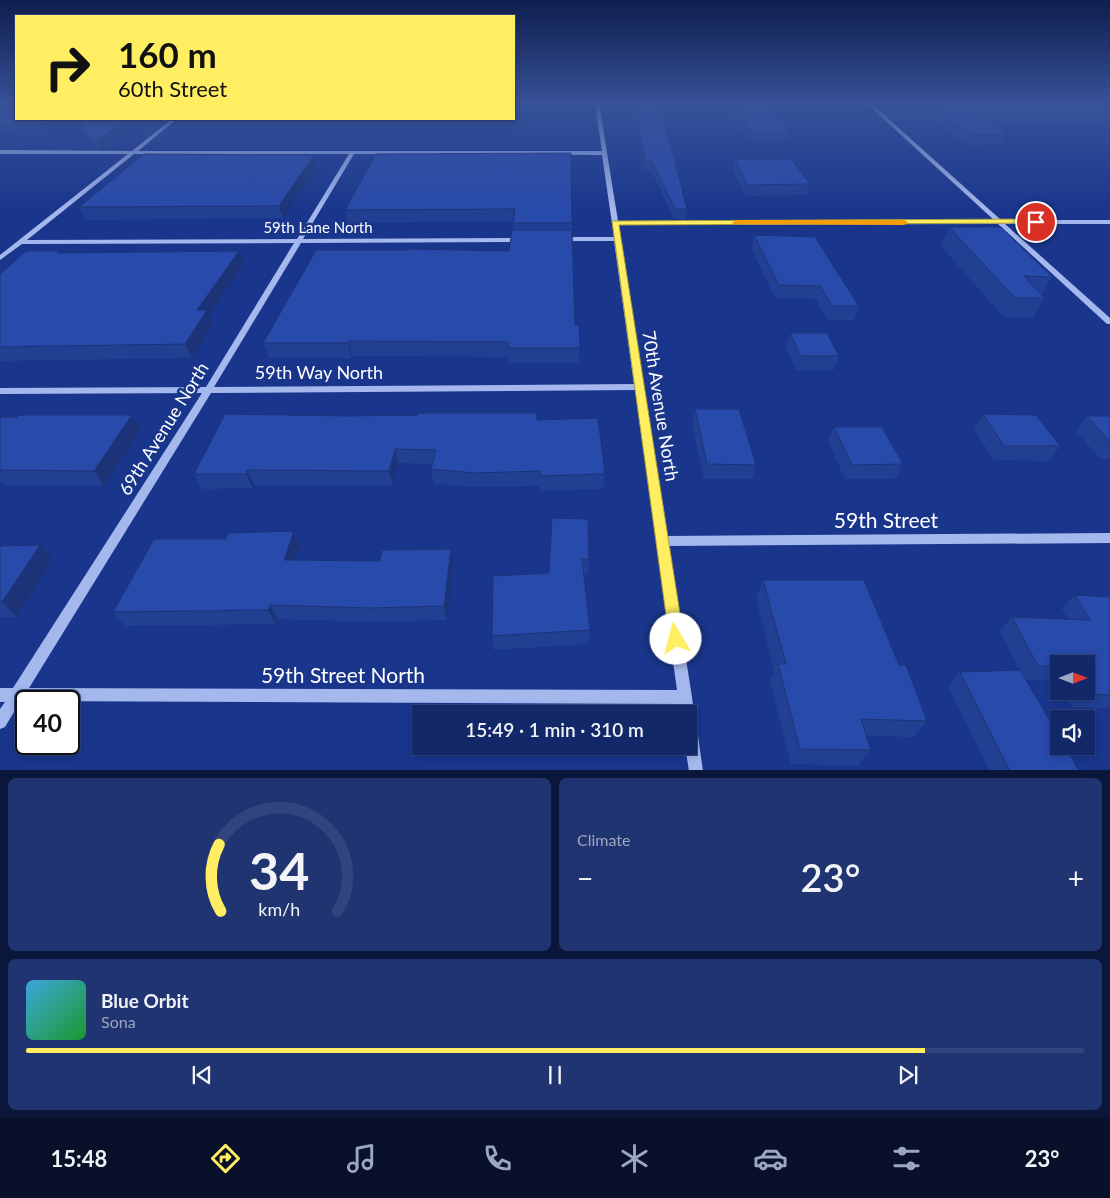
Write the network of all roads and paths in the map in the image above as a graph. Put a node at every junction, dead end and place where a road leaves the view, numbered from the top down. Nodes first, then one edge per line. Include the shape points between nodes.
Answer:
1 (150, 139) edge
2 (602, 139) edge
3 (908, 139) edge
4 (0, 152) edge
5 (133, 152) junction
6 (604, 152) junction
7 (352, 153) junction
8 (999, 222) junction
9 (1110, 222) edge
10 (615, 223) junction
11 (616, 239) junction
12 (299, 240) junction
13 (527, 240) edge
14 (557, 240) edge
15 (20, 242) junction
16 (0, 258) edge
17 (1110, 322) edge
18 (639, 387) junction
19 (208, 390) junction
20 (0, 391) edge
21 (1110, 538) edge
22 (661, 541) junction
23 (19, 690) edge
24 (0, 695) edge
25 (15, 695) edge
26 (80, 695) edge
27 (15, 697) edge
28 (685, 697) junction
29 (686, 705) edge
30 (0, 722) edge
31 (694, 755) edge
32 (696, 770) edge

1 - 5 street
2 - 6 street, 70th Avenue North
3 - 8 street
4 - 5 street
5 - 7 street
5 - 15 street
6 - 7 street
6 - 10 street, 70th Avenue North
7 - 12 street, 69th Avenue North
8 - 9 street
8 - 10 street
8 - 17 street
10 - 11 street, 70th Avenue North
11 - 14 street
11 - 18 street, 70th Avenue North
12 - 13 street, 59th Lane North
12 - 15 street, 59th Lane North
12 - 19 street, 69th Avenue North
15 - 16 street
18 - 19 street, 59th Way North
18 - 22 street, 70th Avenue North
19 - 20 street, 59th Way North
19 - 23 street, 69th Avenue North
21 - 22 street, 59th Street
22 - 28 street, 70th Avenue North
24 - 25 street, 59th Street North
26 - 28 street, 59th Street North
27 - 30 street, 69th Avenue North
28 - 29 street, 70th Avenue North
31 - 32 street

